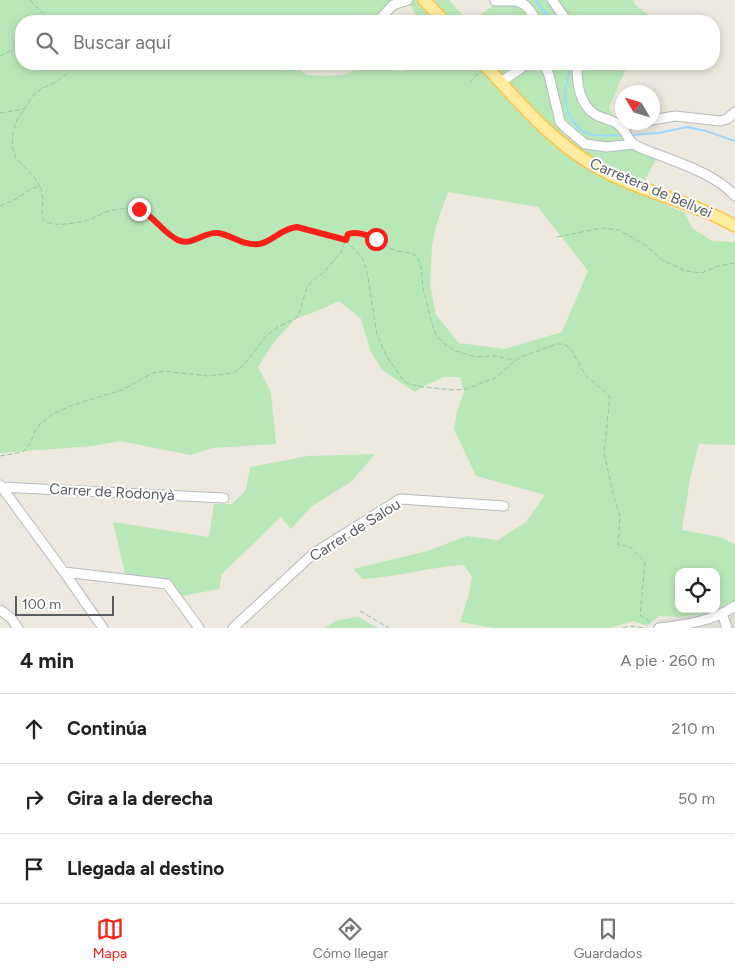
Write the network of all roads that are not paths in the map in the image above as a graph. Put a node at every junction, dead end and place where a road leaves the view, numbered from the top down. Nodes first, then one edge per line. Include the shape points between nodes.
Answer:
1 (408, 0) edge
2 (424, 0) edge
3 (552, 0) edge
4 (495, 1) edge
5 (383, 15) edge
6 (438, 15) edge
7 (533, 15) edge
8 (563, 15) edge
9 (490, 70) edge
10 (518, 70) edge
11 (547, 70) edge
12 (577, 70) edge
13 (501, 82) junction
14 (735, 112) edge
15 (660, 119) edge
16 (615, 123) edge
17 (624, 130) edge
18 (632, 142) junction
19 (735, 196) edge
20 (735, 226) edge
21 (0, 486) edge
22 (224, 498) dead end
23 (504, 506) dead end
24 (64, 572) junction
25 (735, 606) edge
26 (0, 610) edge
27 (722, 613) junction
28 (665, 627) edge
29 (18, 628) edge
30 (103, 628) edge
31 (198, 628) edge
32 (232, 628) edge
33 (727, 628) edge

1 - 5 street via 392,5
2 - 6 main road
3 - 8 street
4 - 7 street via 525,3
9 - 13 main road, Carretera de Bellvei
10 - 13 street
11 - 18 street via 560,122 584,144 607,147
12 - 16 street via 578,88 584,102 597,115
13 - 20 main road, Carretera de Bellvei via 554,137 586,161
14 - 15 street via 720,121 675,116
17 - 18 street
18 - 19 street via 692,168 725,186
21 - 22 street, Carrer de Rodonyà
21 - 24 street
23 - 32 street, Carrer de Salou via 400,499 314,553
24 - 30 street
24 - 31 street via 167,584
25 - 27 street
26 - 29 street
27 - 28 street via 700,621
27 - 33 street

